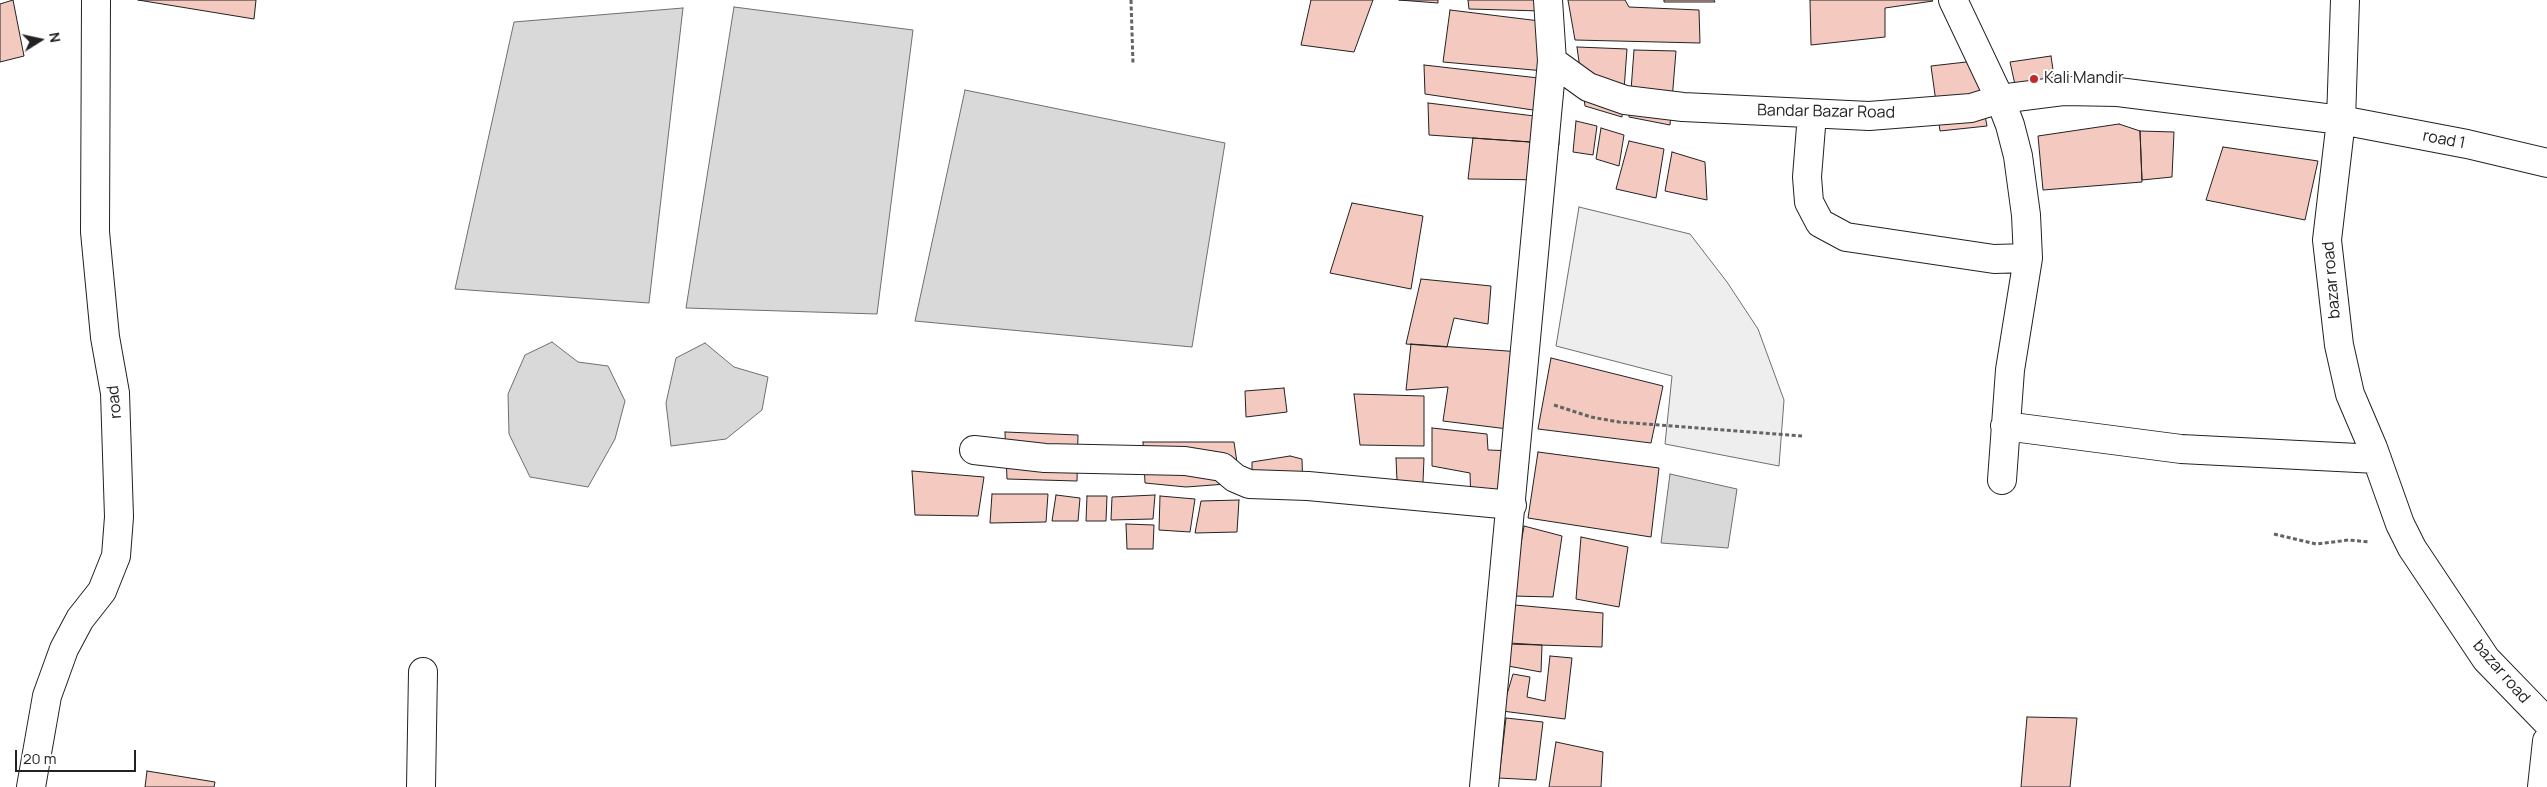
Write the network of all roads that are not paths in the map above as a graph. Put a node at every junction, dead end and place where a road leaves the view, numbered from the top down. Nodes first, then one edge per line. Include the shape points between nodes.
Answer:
1 (96, 0) edge
2 (1548, 0) edge
3 (1953, 0) edge
4 (2345, 0) edge
5 (1552, 61) junction
6 (2000, 98) junction
7 (1812, 114) junction
8 (2341, 120) junction
9 (2547, 163) edge
10 (2028, 258) junction
11 (2005, 426) junction
12 (974, 450) dead end
13 (2377, 459) junction
14 (2002, 480) dead end
15 (1512, 505) junction
16 (423, 672) dead end
17 (2547, 722) edge
18 (2547, 741) edge
19 (31, 787) edge
20 (421, 787) edge
21 (1484, 787) edge
22 (2542, 787) edge

1 - 19 street, road via 95,232 105,337 115,393 120,517 116,556 102,591 80,618 64,649 47,696
2 - 5 street
3 - 6 street
4 - 8 street, bazar road
5 - 7 street, Bandar Bazar Road via 1588,87 1625,100 1683,107
5 - 15 street
6 - 7 street, Bandar Bazar Road via 1971,108 1944,112 1869,116
6 - 8 street via 2063,91 2118,92
6 - 10 street via 2018,156
7 - 10 street via 1807,177 1809,202 1820,223 1846,237 1994,259
8 - 9 street, road 1
8 - 13 street, bazar road via 2327,240 2332,295 2350,394
10 - 11 street via 2010,370
11 - 13 street via 2181,449
11 - 14 street
12 - 15 street via 1045,458 1185,461 1222,467 1249,484 1308,486
13 - 17 street, bazar road via 2412,548 2486,659
15 - 21 street
16 - 20 street
18 - 22 street

